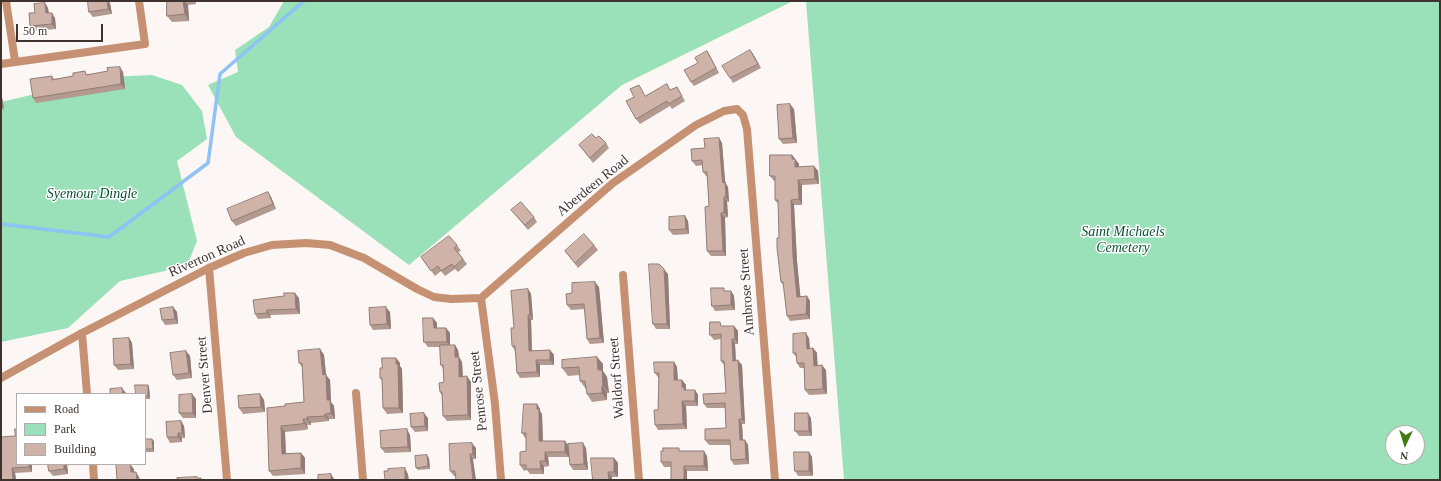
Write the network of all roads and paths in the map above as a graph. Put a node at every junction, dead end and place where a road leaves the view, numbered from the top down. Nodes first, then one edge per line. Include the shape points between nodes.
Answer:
1 (6, 1) edge
2 (140, 1) edge
3 (15, 62) junction
4 (1, 64) edge
5 (733, 109) joint
6 (209, 268) junction
7 (623, 275) dead end
8 (481, 298) junction
9 (82, 333) junction
10 (1, 378) edge
11 (87, 393) edge
12 (356, 393) dead end
13 (93, 465) edge
14 (94, 480) edge
15 (227, 480) edge
16 (363, 480) edge
17 (501, 480) edge
18 (638, 480) edge
19 (775, 480) edge

1 - 3 street
2 - 3 street via 145,44
3 - 4 street
5 - 8 street, Aberdeen Road via 696,125 613,183
5 - 19 street, Ambrose Street via 742,112 747,129
6 - 8 street, Riverton Road via 267,246 294,243 322,244 364,258 434,297
6 - 9 street, Riverton Road
6 - 15 street, Denver Street
7 - 18 street, Waldorf Street
8 - 17 street, Penrose Street
9 - 10 street, Riverton Road
9 - 11 street
12 - 16 street
13 - 14 street

